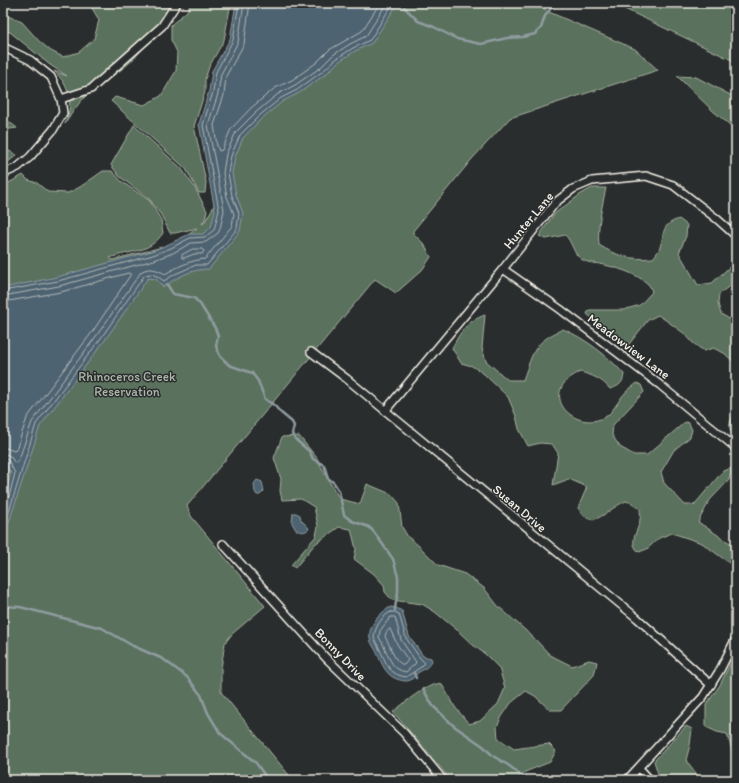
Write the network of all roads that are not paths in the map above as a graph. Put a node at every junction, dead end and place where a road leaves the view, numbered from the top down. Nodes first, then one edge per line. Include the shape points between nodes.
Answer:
1 (177, 3) edge
2 (3, 47) edge
3 (61, 99) junction
4 (3, 174) edge
5 (736, 236) edge
6 (503, 269) junction
7 (311, 352) dead end
8 (385, 411) junction
9 (736, 448) edge
10 (223, 544) dead end
11 (736, 638) edge
12 (711, 685) junction
13 (639, 768) junction
14 (443, 780) edge
15 (628, 780) edge
16 (650, 780) edge

1 - 3 street via 162,26 91,89
2 - 3 street via 30,60 51,77
3 - 4 street via 63,113 53,130 30,157 18,167
5 - 6 street, Hunter Lane via 673,185 646,176 592,181 573,189 556,202
6 - 8 street, Hunter Lane
6 - 9 street, Meadowview Lane via 660,385
7 - 8 street, Susan Drive
8 - 12 street, Susan Drive via 637,618
10 - 14 street, Bonny Drive via 326,658 404,733
11 - 12 street
12 - 13 street via 694,708
13 - 15 street
13 - 16 street

